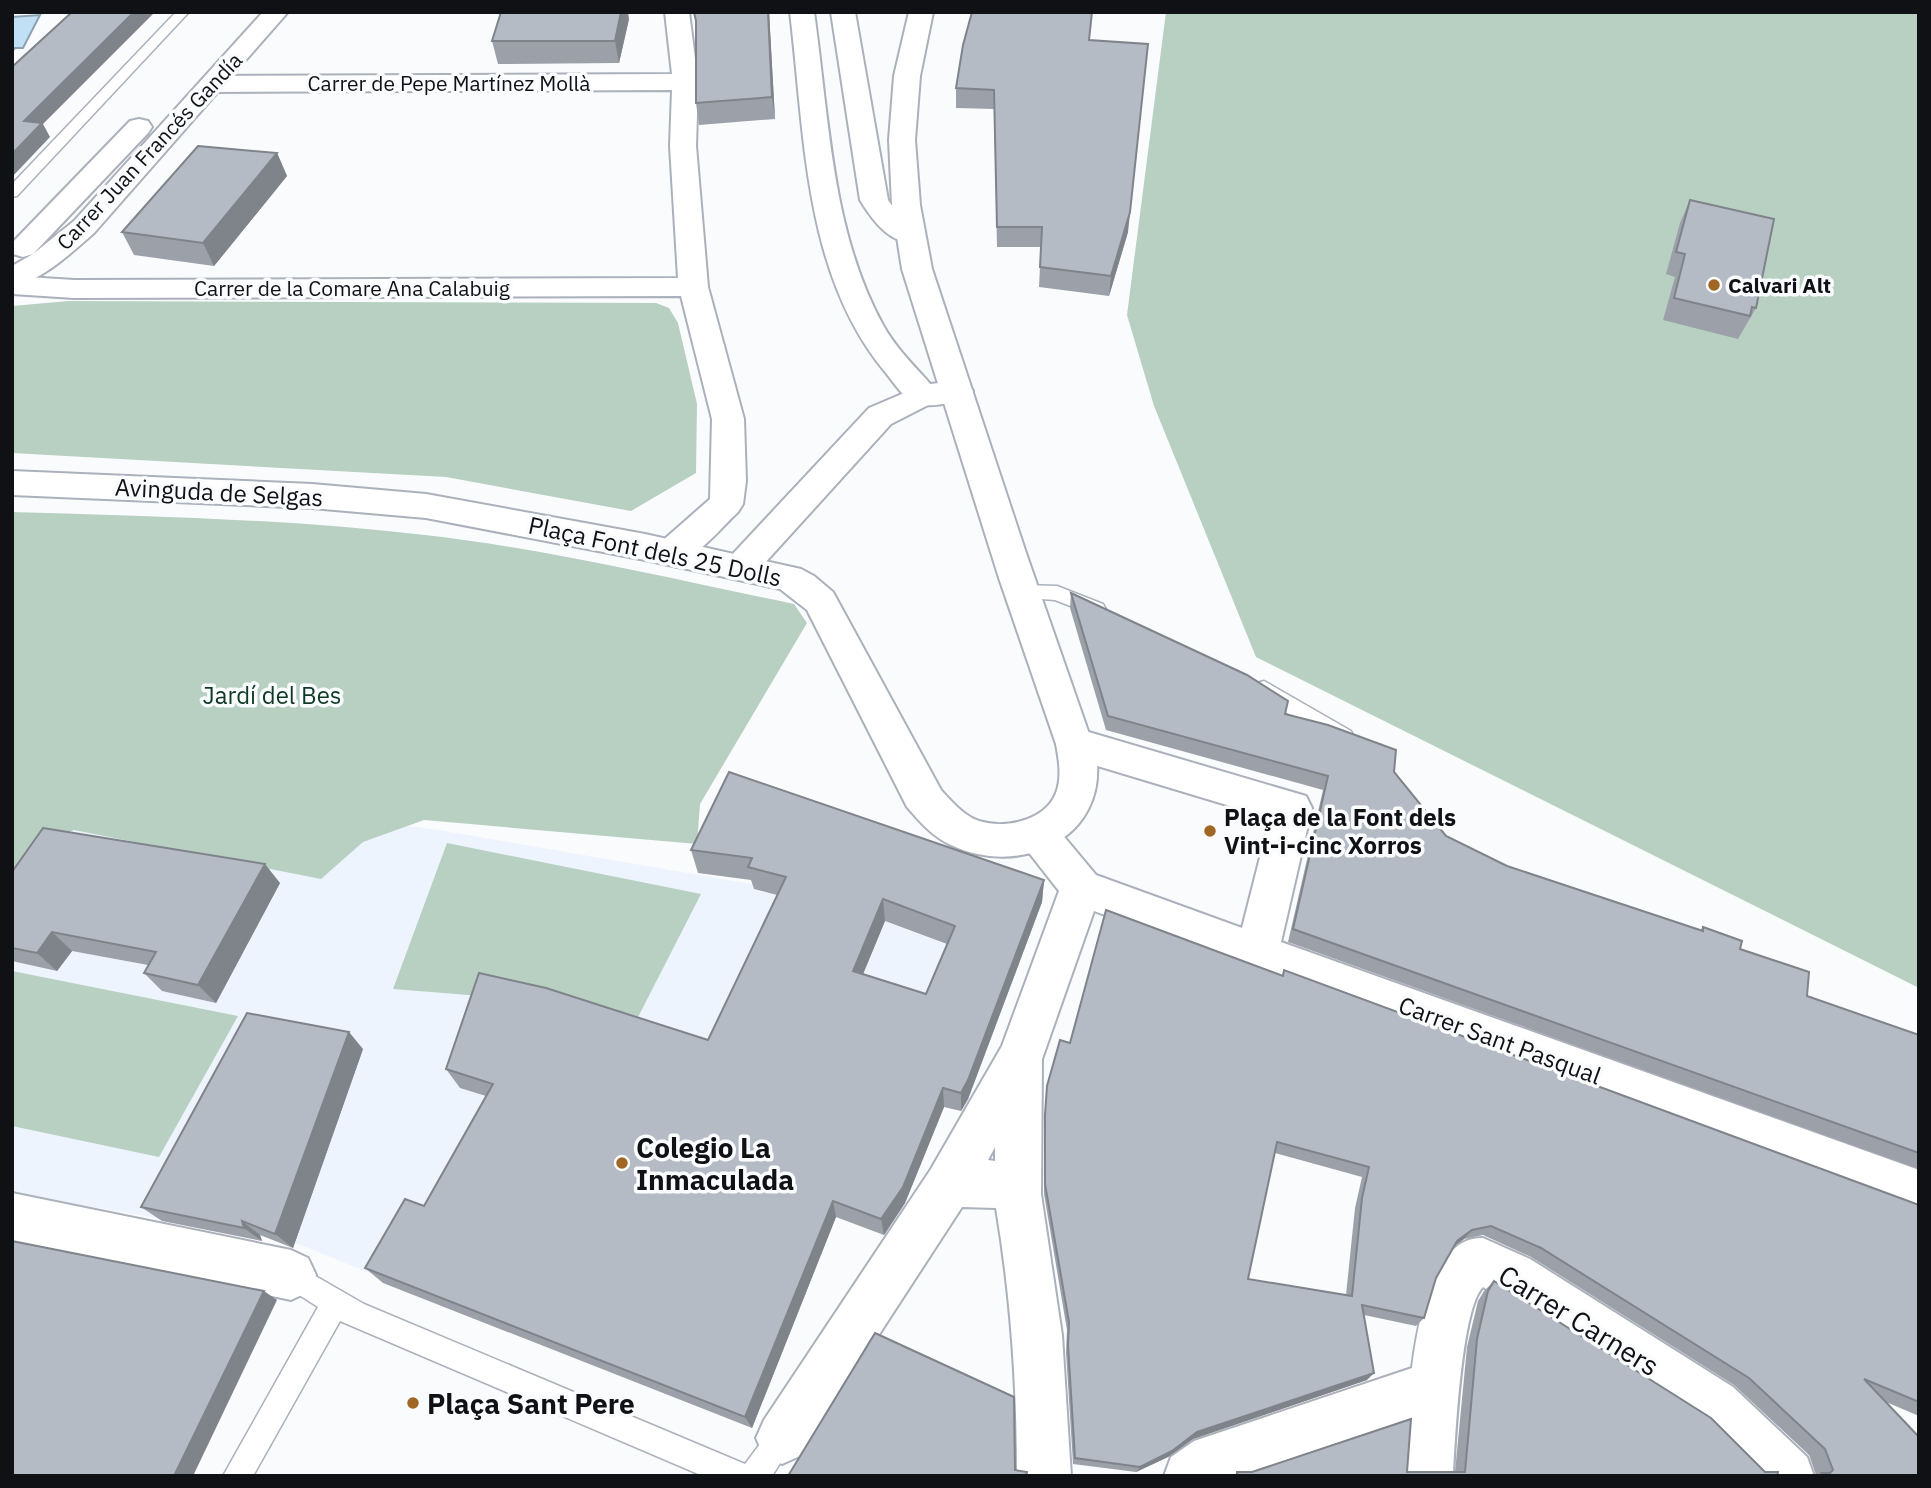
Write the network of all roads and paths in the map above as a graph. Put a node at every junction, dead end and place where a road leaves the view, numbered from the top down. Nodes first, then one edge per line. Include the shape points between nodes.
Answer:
1 (183, 12) edge
2 (244, 12) edge
3 (276, 12) edge
4 (677, 12) edge
5 (802, 12) edge
6 (843, 12) edge
7 (921, 12) edge
8 (685, 82) junction
9 (213, 84) junction
10 (12, 193) edge
11 (910, 234) junction
12 (12, 254) edge
13 (12, 278) edge
14 (12, 285) edge
15 (693, 287) junction
16 (957, 391) junction
17 (923, 394) junction
18 (12, 483) edge
19 (426, 506) joint
20 (672, 552) junction
21 (741, 567) junction
22 (1021, 592) junction
23 (1113, 617) edge
24 (1243, 676) edge
25 (1075, 744) junction
26 (1366, 744) edge
27 (1037, 833) junction
28 (1081, 888) junction
29 (1258, 951) junction
30 (1021, 1056) junction
31 (948, 1186) junction
32 (1017, 1194) junction
33 (1919, 1195) edge
34 (12, 1217) edge
35 (291, 1275) joint
36 (335, 1302) junction
37 (1433, 1387) junction
38 (768, 1457) edge
39 (237, 1476) edge
40 (738, 1476) edge
41 (1044, 1476) edge
42 (1189, 1476) edge
43 (1426, 1476) edge
44 (1788, 1476) edge

1 - 10 lane
2 - 12 street, Carrer Juan Francés Gandía via 47,227
3 - 9 street, Carrer Juan Francés Gandía
4 - 8 street
5 - 17 street via 828,206 839,251 866,322 900,371
6 - 11 street via 874,200 894,227
7 - 11 street, Plaça Font dels 25 Dolls via 903,105 902,155
8 - 9 street, Carrer de Pepe Martínez Mollà
8 - 15 street via 683,146
9 - 13 street, Carrer Juan Francés Gandía via 84,227 49,257
11 - 16 street, Plaça Font dels 25 Dolls via 926,301
14 - 15 street, Carrer de la Comare Ana Calabuig via 74,289
15 - 20 street via 729,419 729,481 726,504
16 - 17 street
16 - 22 street, Plaça Font dels 25 Dolls
17 - 21 street via 880,416
18 - 19 street, Avinguda de Selgas via 312,496
19 - 20 street, Plaça Font dels 25 Dolls
20 - 21 street, Plaça Font dels 25 Dolls
21 - 27 street, Plaça Font dels 25 Dolls via 789,578 820,601 921,795 936,813 973,836 995,841 1014,841
22 - 23 lane via 1057,593
22 - 25 street, Plaça Font dels 25 Dolls
24 - 26 lane via 1339,736
25 - 27 street, Plaça Font dels 25 Dolls via 1079,774 1072,805 1054,826
25 - 29 street via 1292,808
27 - 28 street
28 - 29 street, Carrer Sant Pasqual
28 - 30 street
29 - 33 street, Carrer Sant Pasqual
30 - 31 street
30 - 32 street
31 - 32 street via 987,1180
31 - 38 street
32 - 41 street via 1038,1322
34 - 35 street
35 - 36 lane
36 - 39 lane
36 - 40 lane
37 - 42 street via 1213,1460
37 - 43 street, Carrer Carners
37 - 44 street, Carrer Carners via 1454,1287 1463,1270 1473,1263 1487,1263 1715,1405

